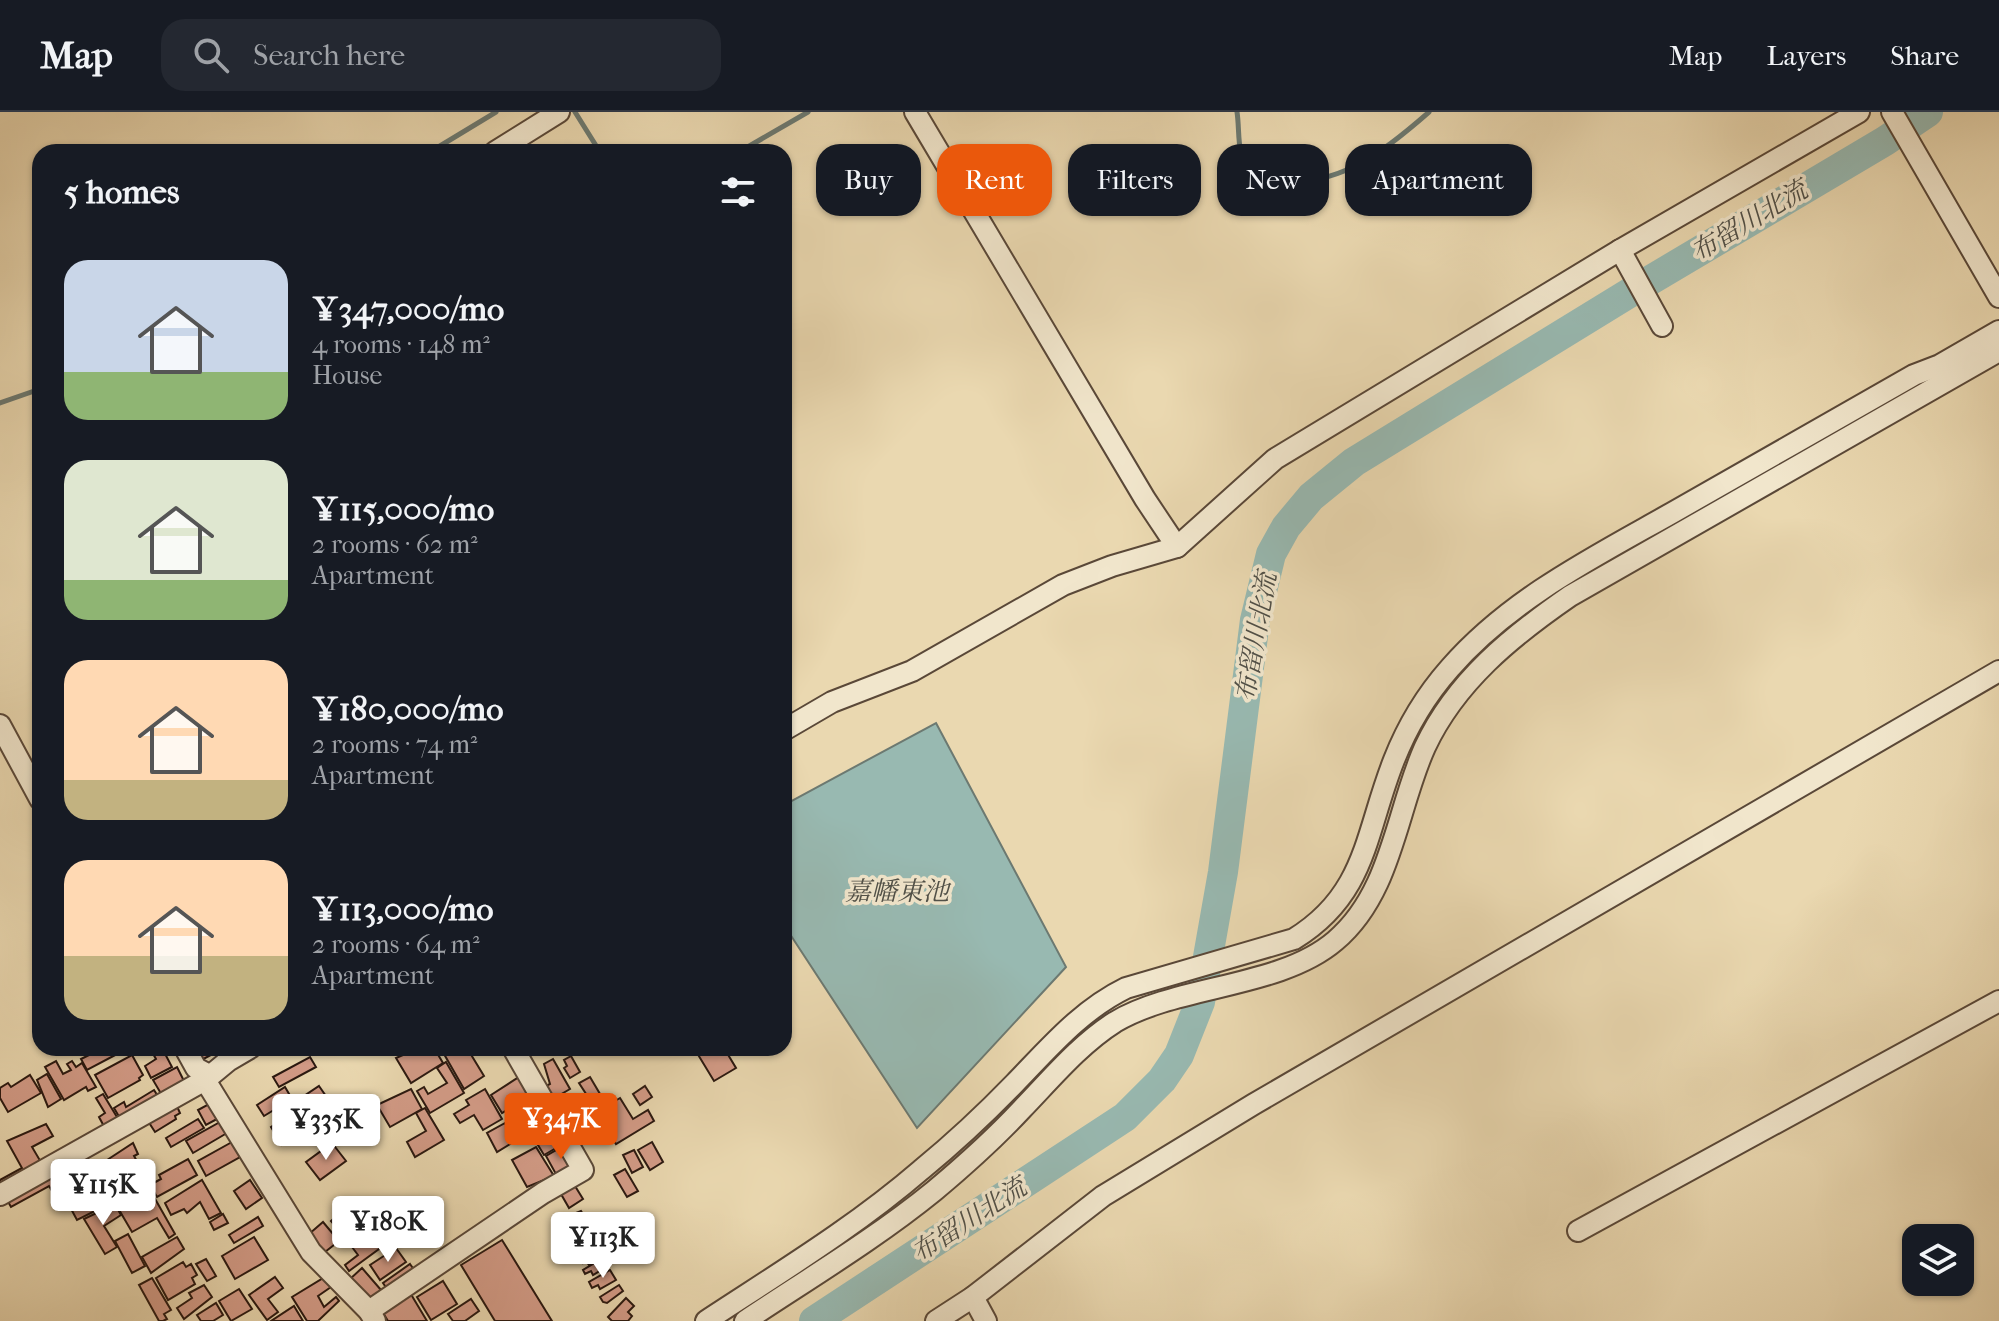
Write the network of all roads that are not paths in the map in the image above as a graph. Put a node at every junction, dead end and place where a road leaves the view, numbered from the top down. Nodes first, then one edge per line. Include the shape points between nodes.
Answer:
1 (559, 112) edge
2 (915, 112) edge
3 (1859, 112) edge
4 (1892, 112) edge
5 (508, 144) edge
6 (1624, 256) junction
7 (1999, 297) edge
8 (1662, 326) dead end
9 (1999, 331) edge
10 (1999, 351) edge
11 (1177, 547) junction
12 (1999, 671) edge
13 (0, 725) edge
14 (792, 725) edge
15 (32, 784) edge
16 (1999, 1001) edge
17 (189, 1056) edge
18 (239, 1056) edge
19 (518, 1056) edge
20 (207, 1078) junction
21 (0, 1195) edge
22 (1578, 1231) dead end
23 (973, 1297) junction
24 (372, 1316) edge
25 (706, 1321) edge
26 (745, 1321) edge
27 (936, 1321) edge
28 (986, 1321) edge

1 - 5 street
2 - 11 street
3 - 6 street
4 - 7 street
6 - 8 street
6 - 11 street via 1275,459
9 - 25 street via 1624,540 1505,615 1448,669 1411,724 1355,879 1314,927 1294,939 1104,999 921,1171 865,1215
10 - 26 street via 1570,596 1517,633 1462,690 1426,744 1382,872 1367,904 1335,941 1305,960 1143,1009 1106,1029 933,1192
11 - 14 street via 1063,585 912,671 832,702
12 - 23 street via 1242,1111 1103,1196
13 - 15 street
16 - 22 street
17 - 20 street
18 - 20 street
19 - 24 street via 583,1170
20 - 21 street
20 - 24 street via 311,1252
23 - 27 street
23 - 28 street

